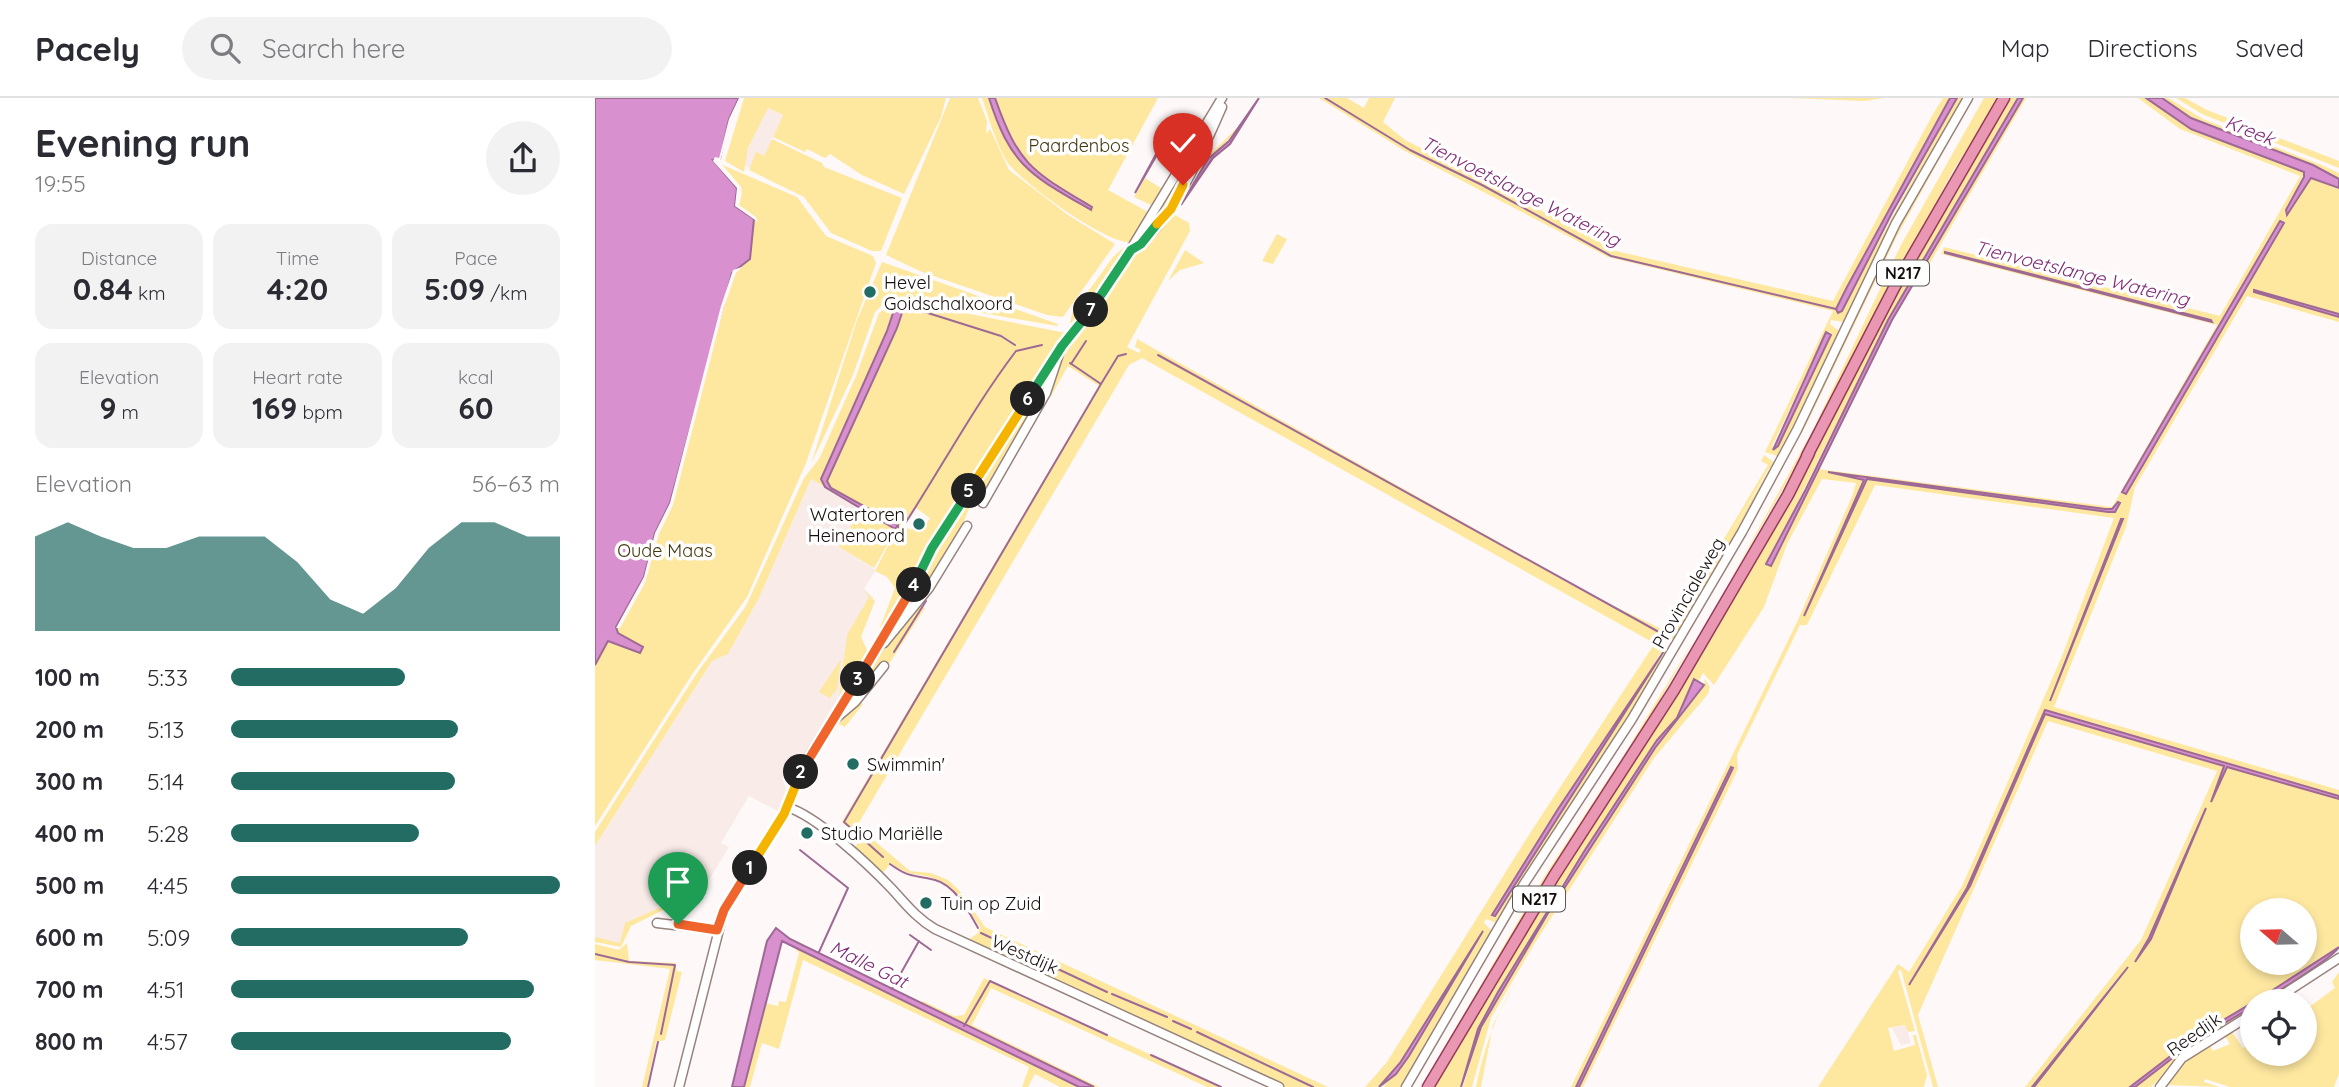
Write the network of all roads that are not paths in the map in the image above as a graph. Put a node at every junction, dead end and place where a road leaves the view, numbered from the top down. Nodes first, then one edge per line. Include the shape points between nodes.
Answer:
1 (1224, 98) edge
2 (1968, 98) edge
3 (2004, 98) edge
4 (1131, 250) junction
5 (1059, 351) junction
6 (983, 503) dead end
7 (967, 526) dead end
8 (880, 646) junction
9 (884, 666) dead end
10 (832, 720) junction
11 (787, 807) junction
12 (657, 923) dead end
13 (717, 930) junction
14 (2339, 958) edge
15 (2291, 989) edge
16 (2240, 1022) edge
17 (680, 1087) edge
18 (1279, 1087) edge
19 (1405, 1087) edge
20 (1428, 1087) edge
21 (2160, 1087) edge

1 - 4 street
1 - 4 street via 1171,209
2 - 19 street, Provincialeweg via 1900,215 1742,533 1644,700 1524,884
3 - 20 main road, Provincialeweg / N217 via 1894,288 1809,453 1657,716 1511,945
4 - 5 street
5 - 6 street via 1049,387
5 - 8 street via 932,548
7 - 8 street via 927,591 895,634
8 - 10 street
9 - 10 street via 855,702
10 - 11 street via 802,769
11 - 13 street via 728,902
11 - 18 street, Westdijk via 853,853 911,912 935,929
12 - 13 street
13 - 17 street
14 - 15 street
16 - 21 street, Reedijk via 2182,1058

